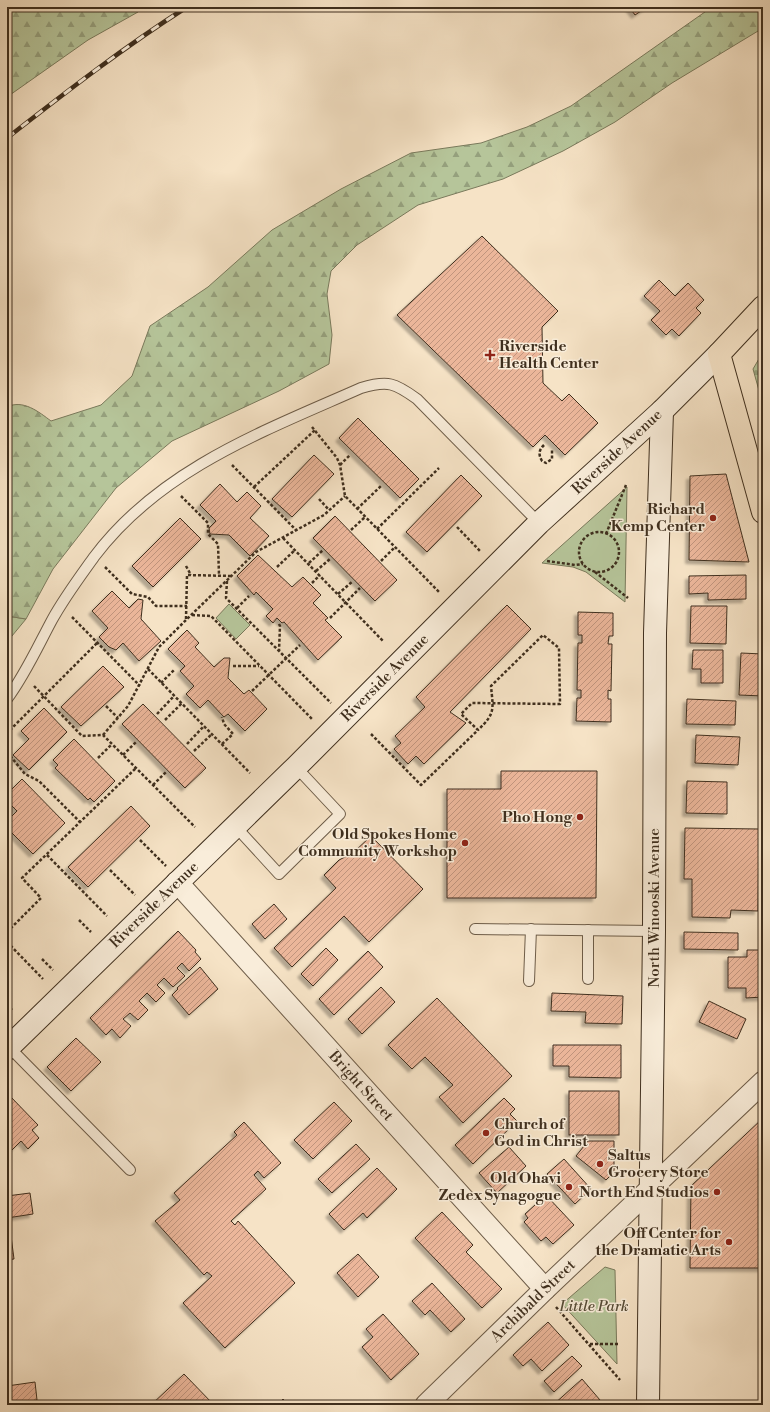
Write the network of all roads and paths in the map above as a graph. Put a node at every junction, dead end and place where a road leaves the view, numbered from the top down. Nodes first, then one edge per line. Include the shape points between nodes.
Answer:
1 (763, 307) edge
2 (719, 354) junction
3 (662, 411) junction
4 (300, 415) junction
5 (314, 430) junction
6 (544, 445) dead end
7 (552, 450) dead end
8 (220, 453) junction
9 (350, 455) dead end
10 (340, 464) junction
11 (439, 468) dead end
12 (626, 485) dead end
13 (381, 486) dead end
14 (254, 488) junction
15 (344, 496) junction
16 (318, 499) dead end
17 (192, 507) dead end
18 (357, 509) junction
19 (329, 510) junction
20 (763, 512) edge
21 (365, 517) junction
22 (539, 524) junction
23 (457, 527) dead end
24 (377, 529) junction
25 (296, 530) junction
26 (351, 530) dead end
27 (606, 534) junction
28 (283, 538) junction
29 (395, 547) junction
30 (295, 550) junction
31 (323, 550) dead end
32 (330, 559) dead end
33 (381, 561) dead end
34 (547, 561) dead end
35 (309, 563) junction
36 (583, 564) junction
37 (186, 566) dead end
38 (496, 566) junction
39 (277, 567) dead end
40 (316, 571) junction
41 (594, 571) junction
42 (191, 575) junction
43 (218, 575) junction
44 (320, 575) junction
45 (232, 576) junction
46 (118, 581) dead end
47 (227, 581) junction
48 (353, 581) dead end
49 (312, 583) dead end
50 (360, 588) dead end
51 (338, 594) junction
52 (249, 596) dead end
53 (628, 598) dead end
54 (346, 602) junction
55 (61, 605) junction
56 (187, 606) junction
57 (236, 608) junction
58 (454, 608) junction
59 (191, 615) junction
60 (330, 618) dead end
61 (186, 620) junction
62 (279, 624) dead end
63 (383, 641) dead end
64 (97, 643) junction
65 (300, 645) dead end
66 (279, 652) junction
67 (286, 658) junction
68 (233, 666) dead end
69 (260, 666) junction
70 (148, 669) junction
71 (175, 669) dead end
72 (23, 674) junction
73 (269, 675) junction
74 (161, 683) junction
75 (140, 686) junction
76 (252, 691) dead end
77 (174, 696) junction
78 (44, 697) junction
79 (7, 699) edge
80 (182, 703) junction
81 (493, 703) junction
82 (106, 706) dead end
83 (157, 714) dead end
84 (222, 717) dead end
85 (118, 718) junction
86 (345, 718) junction
87 (165, 720) dead end
88 (204, 726) junction
89 (478, 730) junction
90 (212, 734) junction
91 (371, 734) dead end
92 (103, 735) junction
93 (327, 736) junction
94 (136, 742) dead end
95 (7, 744) edge
96 (112, 744) junction
97 (187, 744) dead end
98 (222, 744) junction
99 (194, 751) dead end
100 (7, 752) edge
101 (123, 755) junction
102 (98, 758) dead end
103 (296, 767) junction
104 (136, 768) junction
105 (166, 772) dead end
106 (250, 773) dead end
107 (153, 785) junction
108 (80, 822) junction
109 (235, 826) junction
110 (195, 827) dead end
111 (140, 840) dead end
112 (47, 855) junction
113 (110, 870) dead end
114 (179, 881) junction
115 (149, 910) junction
116 (108, 916) dead end
117 (78, 920) dead end
118 (475, 928) dead end
119 (531, 929) junction
120 (588, 930) junction
121 (654, 931) junction
122 (7, 932) edge
123 (91, 932) dead end
124 (7, 942) edge
125 (42, 959) dead end
126 (53, 970) dead end
127 (43, 979) dead end
128 (588, 979) dead end
129 (529, 981) dead end
130 (7, 1005) edge
131 (12, 1010) dead end
132 (8, 1048) edge
133 (763, 1082) edge
134 (130, 1170) dead end
135 (650, 1190) junction
136 (545, 1289) junction
137 (556, 1307) dead end
138 (589, 1344) junction
139 (620, 1344) dead end
140 (620, 1380) dead end
141 (426, 1405) edge
142 (648, 1405) edge

1 - 2 main road, Riverside Avenue
2 - 3 main road, Riverside Avenue
2 - 20 main road
3 - 22 main road, Riverside Avenue
3 - 121 main road, North Winooski Avenue via 655,634
4 - 5 path
4 - 8 lane
4 - 22 lane via 378,383 387,382 401,387 417,399
5 - 10 path via 333,450
5 - 14 path
6 - 7 path via 540,449 542,461 546,463 552,458
8 - 14 path
8 - 55 lane via 169,484 141,506 116,530
9 - 10 path
10 - 15 path
11 - 24 path
12 - 27 path
13 - 18 path
14 - 25 path
15 - 18 path
15 - 19 path
16 - 19 path
17 - 43 path via 208,523 208,534 218,544
18 - 21 path
19 - 25 path
21 - 24 path
21 - 26 path
22 - 38 main road, Riverside Avenue
23 - 38 path
24 - 29 path
25 - 28 path
27 - 36 path via 596,533 585,538 579,551
27 - 41 path via 616,543 619,555 608,570
28 - 30 path
28 - 45 path via 256,552
29 - 33 path
29 - 58 path
30 - 35 path
30 - 39 path
31 - 35 path
32 - 40 path
34 - 36 path
35 - 40 path
36 - 41 path
37 - 42 path
38 - 58 main road, Riverside Avenue
40 - 44 path
41 - 53 path
42 - 43 path
42 - 56 path via 187,575
43 - 45 path
44 - 49 path
44 - 51 path
45 - 47 path
46 - 56 path via 132,594 148,597 156,606
47 - 57 path via 226,598
47 - 59 path
48 - 51 path
50 - 54 path
51 - 54 path
52 - 57 path
54 - 60 path
54 - 63 path
55 - 64 path
55 - 72 lane
56 - 61 path
57 - 66 path
58 - 86 main road, Riverside Avenue
59 - 61 path
59 - 69 path via 211,616
61 - 70 path via 159,647
62 - 66 path
64 - 75 path
64 - 78 path
65 - 67 path
66 - 67 path
67 - 73 path
67 - 86 path
68 - 69 path
69 - 73 path
70 - 74 path
70 - 75 path
71 - 74 path
72 - 78 path
72 - 79 lane
73 - 76 path
73 - 93 path
74 - 77 path
75 - 85 path
77 - 80 path
77 - 83 path
78 - 92 path via 82,736
78 - 95 path via 7,733
80 - 87 path
80 - 88 path
81 - 81 path via 560,704 559,648 543,635 491,686
81 - 89 path via 491,717
81 - 89 path via 472,703 461,714
82 - 85 path
84 - 98 path via 224,724 233,734
85 - 92 path
86 - 93 main road, Riverside Avenue
88 - 90 path
88 - 97 path
89 - 91 path via 421,785
90 - 98 path
90 - 99 path
92 - 96 path
93 - 103 main road, Riverside Avenue
94 - 101 path
96 - 101 path
96 - 102 path
98 - 106 path
100 - 108 path via 25,774 38,781
101 - 104 path
103 - 109 main road, Riverside Avenue
103 - 109 lane via 340,814 324,831 279,874
104 - 107 path
104 - 108 path
105 - 107 path
107 - 110 path
108 - 112 path
109 - 114 main road, Riverside Avenue
111 - 114 path
112 - 116 path
112 - 122 path via 22,878 41,898
113 - 115 path
114 - 115 main road, Riverside Avenue
114 - 136 street, Bright Street
115 - 132 main road, Riverside Avenue
117 - 123 path
118 - 119 lane
119 - 120 lane
119 - 129 lane
120 - 121 lane
120 - 128 lane
121 - 135 main road, North Winooski Avenue
124 - 127 path
125 - 126 path
130 - 131 path
132 - 134 lane
133 - 135 street, Archibald Street
135 - 136 street, Archibald Street
135 - 142 main road, North Winooski Avenue
136 - 141 street, Archibald Street
137 - 138 path
138 - 139 path
138 - 140 path

